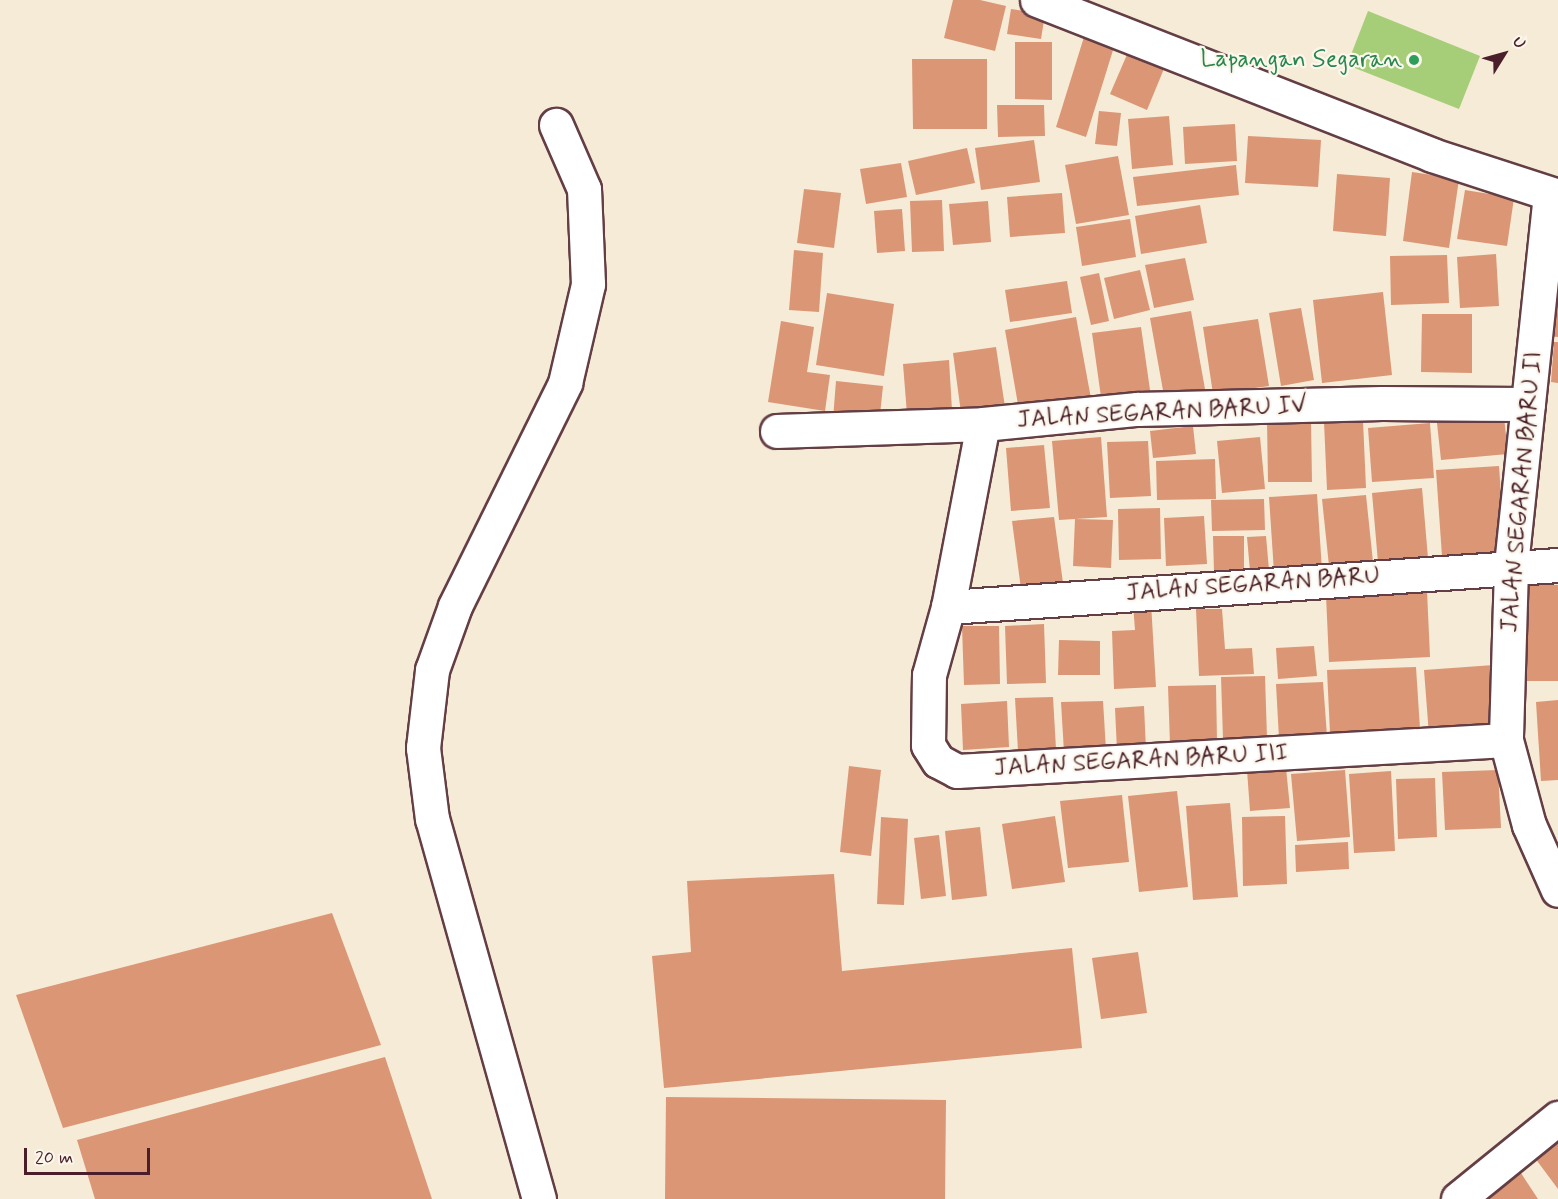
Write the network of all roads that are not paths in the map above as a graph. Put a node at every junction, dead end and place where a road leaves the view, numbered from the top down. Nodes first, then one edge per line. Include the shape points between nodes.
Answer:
1 (1037, 0) edge
2 (556, 125) dead end
3 (1554, 195) edge
4 (1528, 404) junction
5 (982, 424) junction
6 (777, 431) dead end
7 (1558, 565) edge
8 (1510, 568) junction
9 (948, 607) junction
10 (1506, 740) junction
11 (1558, 890) edge
12 (1558, 1118) edge
13 (539, 1199) edge
14 (1458, 1199) edge

1 - 3 street via 1432,155
2 - 13 street via 584,189 588,284 565,383 455,606 432,670 423,748 432,819
3 - 4 street, JALAN SEGARAN BARU II
4 - 5 street, JALAN SEGARAN BARU IV via 1137,409
4 - 8 street, JALAN SEGARAN BARU II
5 - 6 street, JALAN SEGARAN BARU IV
5 - 9 street
7 - 8 street, JALAN SEGARAN BARU
8 - 9 street, JALAN SEGARAN BARU
8 - 10 street, JALAN SEGARAN BARU II
9 - 10 street, JALAN SEGARAN BARU III via 929,675 928,745 938,761 957,771
10 - 11 street, JALAN SEGARAN BARU II via 1529,825
12 - 14 street

